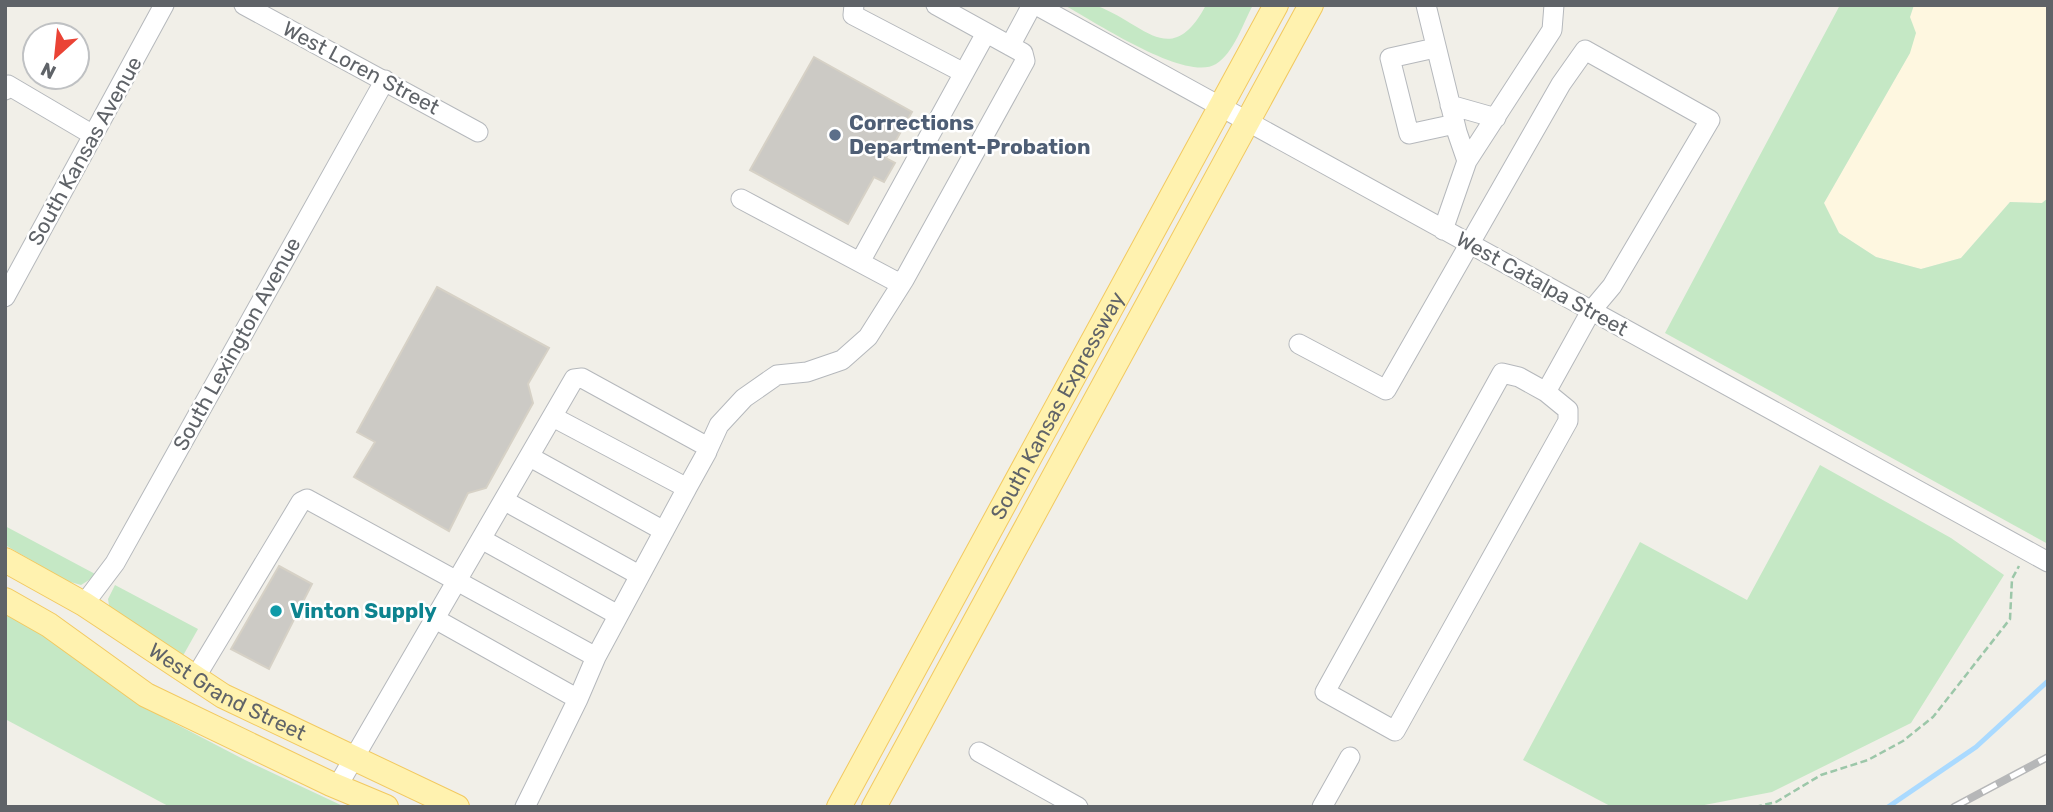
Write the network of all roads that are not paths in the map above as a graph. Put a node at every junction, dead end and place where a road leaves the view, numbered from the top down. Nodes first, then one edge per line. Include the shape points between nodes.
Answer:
1 (164, 5) edge
2 (244, 5) edge
3 (854, 5) edge
4 (936, 5) edge
5 (1034, 5) edge
6 (1276, 5) edge
7 (1311, 5) edge
8 (1426, 5) edge
9 (1554, 5) edge
10 (986, 33) junction
11 (1010, 46) junction
12 (1435, 48) junction
13 (964, 73) junction
14 (385, 80) junction
15 (5, 90) edge
16 (1450, 104) junction
17 (1220, 108) junction
18 (1496, 118) junction
19 (1247, 122) junction
20 (1455, 124) junction
21 (478, 132) dead end
22 (93, 135) junction
23 (1467, 161) junction
24 (741, 200) dead end
25 (1443, 230) junction
26 (1468, 244) junction
27 (860, 262) junction
28 (904, 280) junction
29 (5, 297) edge
30 (1591, 312) junction
31 (1299, 344) dead end
32 (1546, 392) junction
33 (553, 417) junction
34 (708, 449) junction
35 (530, 457) junction
36 (687, 488) junction
37 (505, 501) junction
38 (664, 531) junction
39 (483, 540) junction
40 (5, 560) edge
41 (2048, 562) edge
42 (639, 575) junction
43 (458, 582) junction
44 (5, 600) edge
45 (83, 604) junction
46 (618, 615) junction
47 (437, 620) junction
48 (596, 657) junction
49 (195, 678) junction
50 (579, 699) junction
51 (979, 752) dead end
52 (353, 757) junction
53 (1349, 757) dead end
54 (337, 787) junction
55 (386, 807) edge
56 (457, 807) edge
57 (525, 807) edge
58 (839, 807) edge
59 (874, 807) edge
60 (1078, 807) edge
61 (1322, 807) edge

1 - 22 street, South Kansas Avenue
2 - 14 street, West Loren Street
3 - 13 street via 853,15
4 - 10 street
5 - 11 street
5 - 17 street, West Catalpa Street
6 - 17 main road, South Kansas Expressway
7 - 19 main road, South Kansas Expressway
8 - 12 street
9 - 18 street via 1552,30
10 - 11 street
10 - 13 street
11 - 28 street via 1023,53 1025,61
12 - 16 street
12 - 20 street via 1390,58 1409,134
13 - 27 street
14 - 21 street, West Loren Street
14 - 45 street, South Lexington Avenue via 115,563
15 - 22 street via 8,85
16 - 18 street
16 - 20 street
17 - 19 street, West Catalpa Street
17 - 58 main road, South Kansas Expressway
18 - 23 street
19 - 25 street, West Catalpa Street
19 - 59 main road, South Kansas Expressway
20 - 23 street
22 - 29 street, South Kansas Avenue
23 - 25 street
24 - 27 street
25 - 26 street, West Catalpa Street
26 - 30 street, West Catalpa Street
26 - 30 street via 1561,83 1585,50 1710,120 1612,286
26 - 31 street via 1386,390
27 - 28 street via 895,281
28 - 34 street via 868,337 842,360 807,372 777,375 744,398 719,425
30 - 32 street
30 - 41 street, West Catalpa Street
32 - 32 street via 1569,410 1568,421 1395,731 1325,692 1502,373
33 - 34 street via 578,377
33 - 35 street
33 - 36 street
34 - 36 street
35 - 37 street
35 - 38 street
36 - 38 street
37 - 39 street
37 - 42 street
38 - 42 street
39 - 43 street
39 - 46 street
40 - 45 main road, West Grand Street
42 - 46 street
43 - 47 street
43 - 48 street
43 - 49 street via 307,499
44 - 54 main road, West Grand Street via 146,695
45 - 49 main road, West Grand Street
46 - 48 street
47 - 50 street
47 - 52 street
48 - 50 street
49 - 52 main road, West Grand Street via 223,696
50 - 57 street
51 - 60 street
52 - 54 street
52 - 56 main road, West Grand Street
53 - 61 street
54 - 55 main road, West Grand Street

